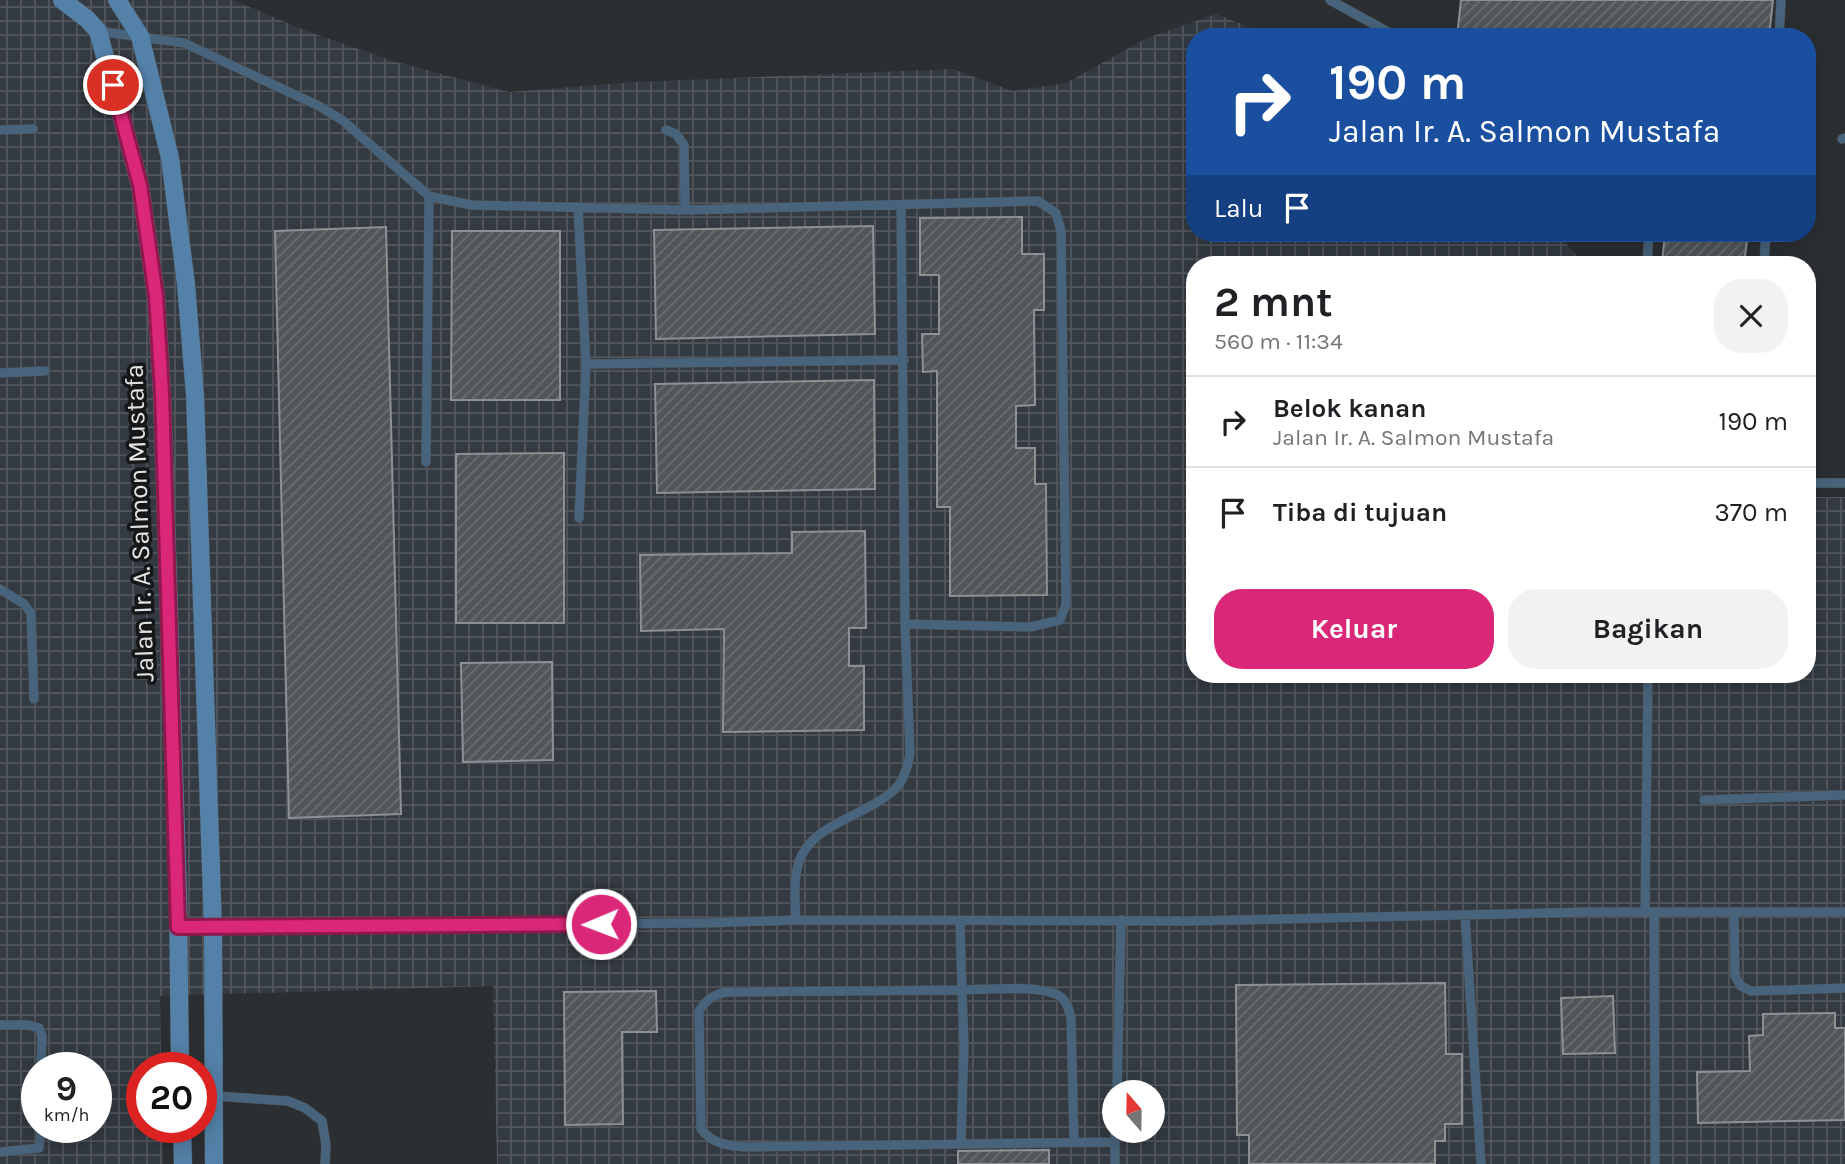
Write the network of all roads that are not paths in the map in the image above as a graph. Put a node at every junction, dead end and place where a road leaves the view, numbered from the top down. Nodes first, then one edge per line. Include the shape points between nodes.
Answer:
1 (62, 0) edge
2 (117, 0) edge
3 (1330, 0) edge
4 (1781, 0) edge
5 (1381, 28) edge
6 (1779, 28) edge
7 (98, 31) junction
8 (140, 36) junction
9 (33, 129) dead end
10 (0, 130) edge
11 (666, 130) dead end
12 (429, 196) junction
13 (901, 206) junction
14 (578, 207) junction
15 (685, 210) junction
16 (904, 360) junction
17 (586, 364) junction
18 (45, 371) dead end
19 (0, 373) edge
20 (426, 463) dead end
21 (1816, 483) edge
22 (1845, 483) edge
23 (579, 518) dead end
24 (0, 589) edge
25 (905, 624) junction
26 (1648, 683) edge
27 (34, 699) dead end
28 (1845, 795) edge
29 (1704, 800) dead end
30 (1845, 912) edge
31 (1650, 913) junction
32 (1734, 913) junction
33 (1465, 915) junction
34 (796, 920) junction
35 (1121, 920) junction
36 (960, 921) junction
37 (178, 927) junction
38 (213, 928) junction
39 (1845, 988) edge
40 (962, 990) junction
41 (0, 1025) edge
42 (42, 1052) edge
43 (180, 1052) edge
44 (214, 1052) edge
45 (1117, 1080) edge
46 (217, 1096) edge
47 (1074, 1141) junction
48 (1102, 1142) edge
49 (39, 1143) edge
50 (182, 1143) edge
51 (214, 1143) edge
52 (961, 1143) junction
53 (1114, 1143) edge
54 (0, 1152) edge
55 (183, 1164) edge
56 (214, 1164) edge
57 (325, 1164) edge
58 (1115, 1164) edge
59 (1481, 1164) edge
60 (1655, 1164) edge

1 - 7 street
2 - 8 street
3 - 5 lane
4 - 6 lane
7 - 8 lane
7 - 37 street, Jalan Ir. A. Salmon Mustafa via 140,185 156,296
8 - 12 lane via 184,43 319,106 342,120
8 - 38 street via 170,158 186,284 195,395
9 - 10 lane
11 - 15 lane via 684,145
12 - 14 lane via 471,205
12 - 20 lane
13 - 15 lane
13 - 16 lane
13 - 25 lane via 1038,201 1056,214 1061,231 1066,604 1060,620 1030,627
14 - 15 lane
14 - 17 lane
16 - 17 lane
16 - 25 lane
17 - 23 lane
18 - 19 lane
21 - 22 lane
24 - 27 lane via 31,614
25 - 34 lane via 908,765 887,796 810,843 796,874
26 - 31 lane
28 - 29 lane
30 - 32 lane
31 - 32 lane
31 - 33 lane
31 - 60 lane
32 - 39 lane via 1735,976 1741,986 1751,991
33 - 35 lane
33 - 59 lane
34 - 36 lane
34 - 38 lane
35 - 36 lane
35 - 45 lane
36 - 40 lane
37 - 38 lane
37 - 43 street, Jalan Ir. A. Salmon Mustafa
38 - 44 street
40 - 47 lane via 1050,991 1067,1003
40 - 52 lane
40 - 52 lane via 727,992 706,1000 699,1011 701,1129 720,1144
41 - 42 lane via 39,1028
46 - 57 lane via 288,1101 305,1108 322,1121
47 - 48 lane
47 - 52 lane
49 - 54 lane via 39,1148
50 - 55 street
51 - 56 street
53 - 58 lane

